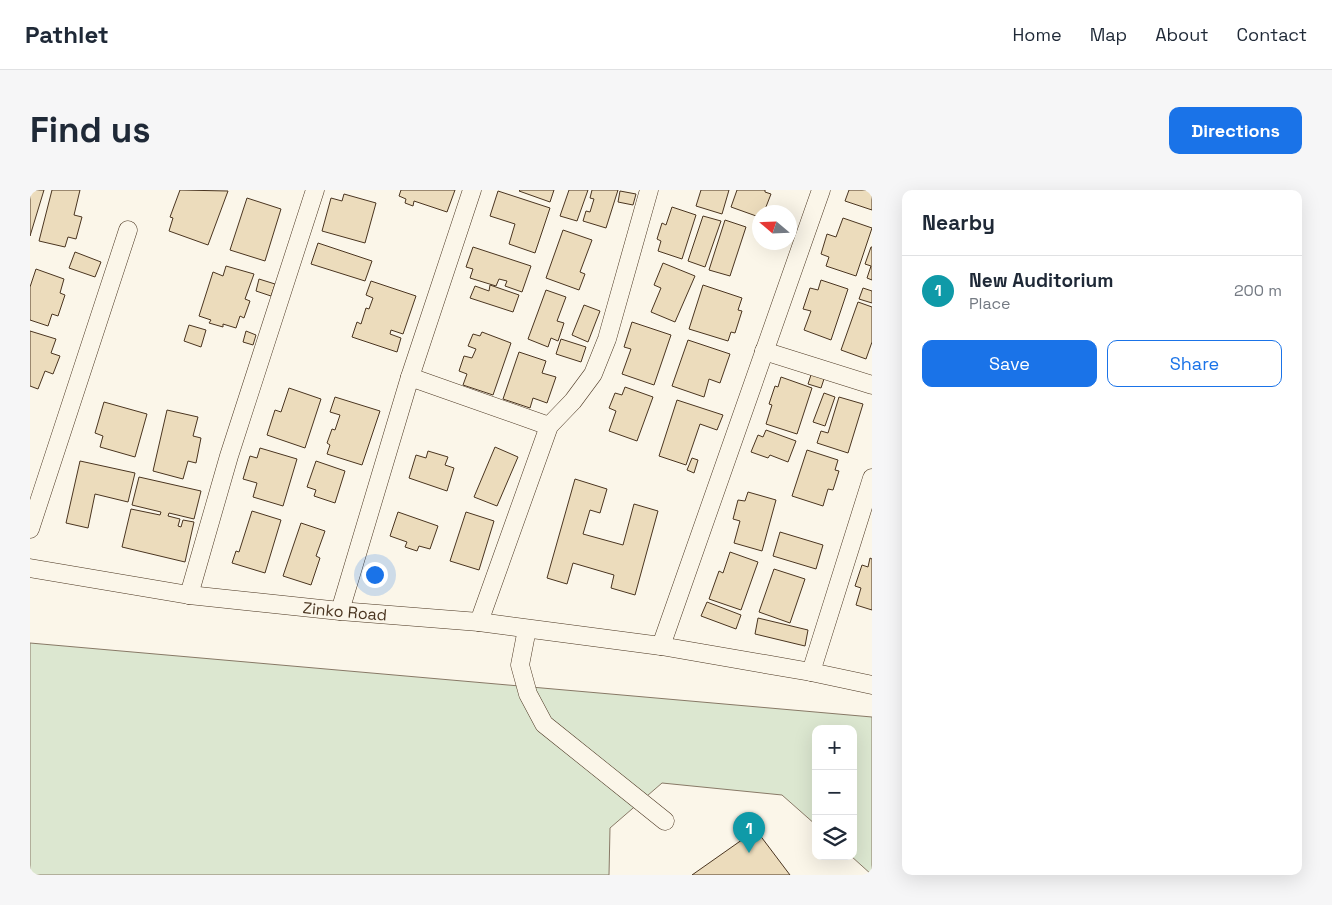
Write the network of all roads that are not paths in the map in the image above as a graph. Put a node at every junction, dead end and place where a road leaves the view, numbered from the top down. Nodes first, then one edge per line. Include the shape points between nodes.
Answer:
1 (314, 190) edge
2 (472, 190) edge
3 (648, 190) edge
4 (821, 190) edge
5 (128, 230) dead end
6 (764, 351) junction
7 (410, 377) junction
8 (872, 385) edge
9 (549, 426) junction
10 (872, 478) edge
11 (30, 529) edge
12 (30, 568) edge
13 (190, 595) junction
14 (340, 611) junction
15 (479, 622) junction
16 (527, 629) junction
17 (661, 646) junction
18 (810, 672) junction
19 (872, 685) edge
20 (665, 820) dead end

1 - 13 street via 229,456
2 - 7 street
3 - 9 street via 607,339 593,374
4 - 6 street
5 - 11 street
6 - 8 street
6 - 17 street
7 - 9 street
7 - 14 street
9 - 15 street
10 - 18 street
12 - 13 street, Zinko Road
13 - 14 street, Zinko Road
14 - 15 street, Zinko Road
15 - 16 street, Zinko Road
16 - 17 street, Zinko Road
16 - 20 street via 520,665 528,694 544,724
17 - 18 street, Zinko Road
18 - 19 street, Zinko Road

